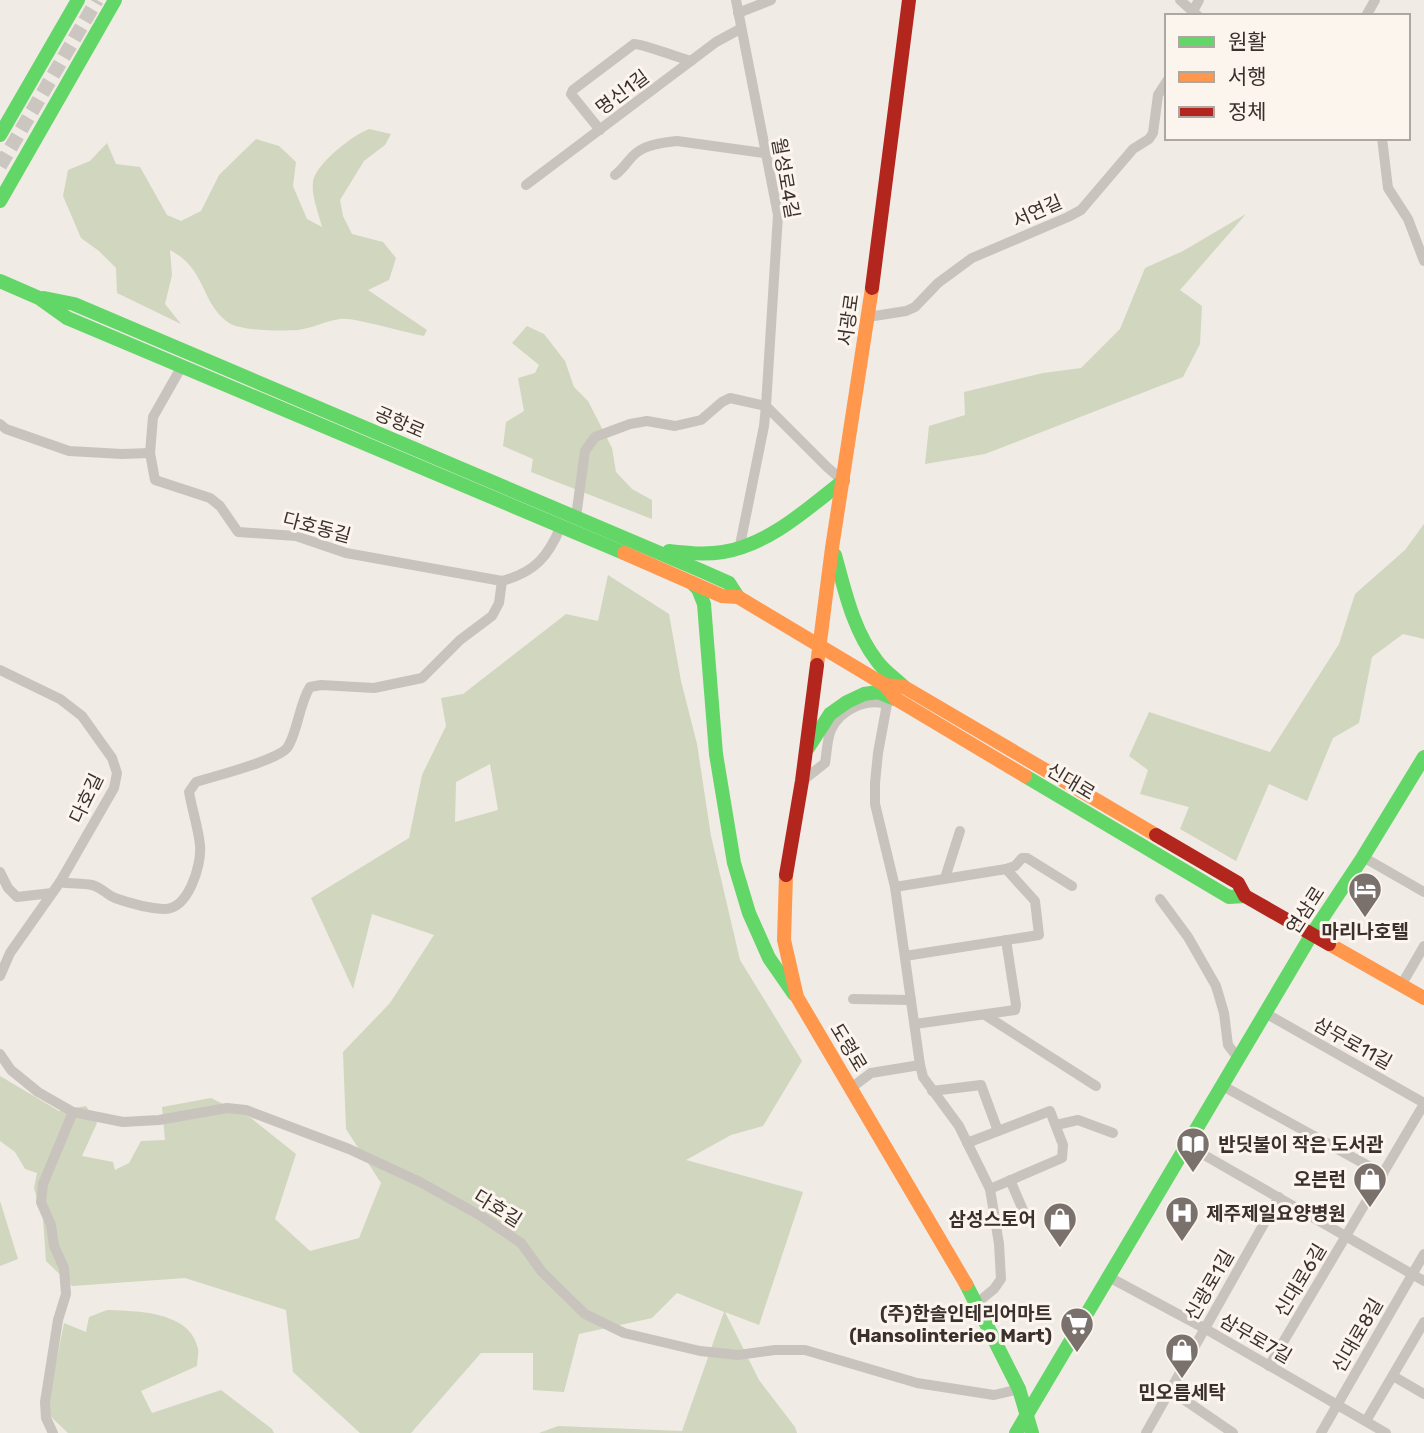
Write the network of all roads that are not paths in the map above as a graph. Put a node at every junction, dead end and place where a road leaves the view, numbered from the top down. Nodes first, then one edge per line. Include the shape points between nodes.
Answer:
1 (78, 0) edge
2 (115, 0) edge
3 (736, 0) edge
4 (771, 0) edge
5 (909, 0) edge
6 (1180, 0) edge
7 (1199, 0) edge
8 (738, 13) junction
9 (1196, 13) edge
10 (740, 29) junction
11 (691, 61) junction
12 (1165, 84) edge
13 (600, 130) junction
14 (0, 135) edge
15 (1382, 140) edge
16 (765, 153) junction
17 (615, 175) dead end
18 (526, 185) dead end
19 (0, 201) edge
20 (1424, 261) edge
21 (0, 281) edge
22 (39, 298) junction
23 (868, 317) junction
24 (182, 366) junction
25 (766, 406) junction
26 (0, 424) edge
27 (150, 453) junction
28 (843, 481) junction
29 (576, 517) junction
30 (561, 526) junction
31 (647, 548) junction
32 (832, 548) junction
33 (739, 550) junction
34 (689, 580) junction
35 (502, 581) junction
36 (738, 597) junction
37 (819, 644) junction
38 (0, 670) edge
39 (900, 693) junction
40 (805, 752) junction
41 (1424, 757) edge
42 (802, 781) junction
43 (960, 831) dead end
44 (1363, 857) junction
45 (1006, 869) junction
46 (0, 872) edge
47 (945, 878) junction
48 (60, 882) junction
49 (1072, 886) dead end
50 (895, 887) junction
51 (52, 892) junction
52 (1424, 892) edge
53 (1160, 899) dead end
54 (1312, 934) junction
55 (1006, 940) junction
56 (1424, 946) edge
57 (905, 956) junction
58 (0, 976) edge
59 (1402, 984) junction
60 (797, 997) junction
61 (1424, 998) edge
62 (853, 999) dead end
63 (911, 1000) junction
64 (1265, 1013) junction
65 (985, 1015) junction
66 (915, 1024) junction
67 (0, 1054) edge
68 (1238, 1058) junction
69 (920, 1065) junction
70 (1222, 1085) junction
71 (1096, 1086) dead end
72 (851, 1088) junction
73 (932, 1091) junction
74 (1424, 1103) edge
75 (73, 1112) junction
76 (1056, 1125) junction
77 (998, 1131) junction
78 (1113, 1133) dead end
79 (967, 1143) junction
80 (1185, 1144) junction
81 (1383, 1174) junction
82 (1010, 1180) junction
83 (990, 1189) junction
84 (1279, 1197) junction
85 (1023, 1210) dead end
86 (1347, 1236) junction
87 (1424, 1254) edge
88 (1412, 1275) junction
89 (1107, 1276) junction
90 (1424, 1281) edge
91 (978, 1303) junction
92 (1424, 1322) edge
93 (1204, 1328) junction
94 (1269, 1366) junction
95 (1393, 1376) junction
96 (1018, 1389) junction
97 (1170, 1391) junction
98 (1424, 1394) edge
99 (1336, 1404) junction
100 (1026, 1413) junction
101 (1366, 1421) junction
102 (53, 1433) edge
103 (1016, 1433) edge
104 (1032, 1433) edge
105 (1146, 1433) edge
106 (1233, 1433) edge
107 (1321, 1433) edge
108 (1386, 1433) edge

1 - 14 main road
2 - 19 main road
3 - 8 street, 월성로4길
4 - 8 street
5 - 23 main road, 서광로
6 - 9 street
7 - 9 street
8 - 10 street, 월성로4길
10 - 11 street, 명신1길
10 - 16 street, 월성로4길
11 - 13 street, 명신1길
11 - 13 street via 634,44 573,90 571,94
12 - 23 street, 서연길 via 1158,95 1153,133 1133,149 1081,209 972,258 906,312
13 - 18 street, 명신1길
15 - 20 street via 1388,188 1408,219
16 - 17 street via 665,142 638,151
16 - 25 street, 월성로4길 via 778,215
21 - 22 main road, 공항로
22 - 24 main road, 공항로 via 67,318
22 - 29 main road, 공항로 via 74,304
23 - 28 main road, 서광로
24 - 27 street via 153,417
24 - 30 main road, 공항로
25 - 28 street
25 - 29 street via 730,398 701,420 675,426 638,422 595,437 585,451
25 - 33 street, 월성로4길
26 - 27 street via 69,451
27 - 35 street, 다호동길 via 155,480 210,498 237,532 296,536 346,553
28 - 32 main road, 서광로
28 - 33 main road via 770,537
29 - 31 main road, 공항로
30 - 34 main road, 공항로
30 - 35 street via 552,548 536,565
31 - 33 main road via 689,554
31 - 36 main road, 공항로 via 729,583
32 - 37 main road, 서광로
32 - 39 main road via 860,631
34 - 36 main road, 공항로 via 722,596
34 - 60 main road via 704,604 713,731 727,835 755,927 773,965
35 - 48 street via 492,616 422,678 374,688 310,687 288,747 277,756 191,786 200,847 185,900 166,910 112,898 90,884
36 - 37 main road, 공항로
37 - 39 main road, 신대로
37 - 40 main road, 도령로
38 - 48 street, 다호길 via 60,699 82,716 112,758 117,774 114,788
39 - 40 main road via 864,694 847,702 830,714
39 - 54 main road, 신대로 via 1229,897 1245,896
40 - 42 main road, 도령로
41 - 44 main road, 연삼로
42 - 50 street via 825,763 831,729 841,716 868,702 887,704 875,804
42 - 60 main road, 도령로 via 788,855 783,917 787,961
43 - 47 street
44 - 52 street
44 - 54 main road, 연삼로
45 - 47 street
45 - 49 street via 1027,858
45 - 55 street via 1035,901 1039,935
46 - 51 street via 18,897
47 - 50 street
48 - 51 street, 다호길
50 - 57 street
51 - 58 street, 다호길 via 10,953
53 - 68 street via 1216,986 1228,1045
54 - 59 main road, 신대로
54 - 64 main road, 연삼로
55 - 57 street
55 - 65 street via 1016,1005 1014,1010
56 - 59 street
57 - 63 street
59 - 61 main road, 신대로
60 - 72 main road, 도령로
62 - 63 street
63 - 66 street
64 - 68 main road, 연삼로
64 - 74 street, 삼무로11길
65 - 66 street
65 - 71 street
66 - 69 street
67 - 75 street, 다호길 via 11,1070
68 - 70 main road, 연삼로
69 - 72 street via 871,1073
69 - 73 street
70 - 80 main road, 연삼로
70 - 81 street
72 - 91 main road, 도령로
73 - 77 street via 981,1085
73 - 79 street
74 - 81 street, 신대로6길
75 - 96 street, 다호길 via 123,1122 227,1108 246,1110 349,1149 420,1182 522,1243 542,1272 585,1314 625,1333 725,1354 805,1350 917,1383 994,1395
75 - 102 street via 43,1184 41,1202 64,1268 66,1294 45,1402
76 - 77 street via 1050,1111
76 - 78 street via 1078,1120
76 - 82 street via 1062,1158
77 - 79 street
79 - 83 street
80 - 84 street
80 - 89 main road, 연삼로
81 - 86 street, 신대로6길
82 - 83 street
82 - 85 street
83 - 91 street via 1001,1279
84 - 86 street
84 - 93 street, 신광로1길
86 - 88 street
86 - 94 street, 신대로6길
87 - 88 street, 신대로8길
88 - 90 street
88 - 99 street, 신대로8길
89 - 93 street, 삼무로7길
89 - 100 main road, 연삼로
91 - 96 main road, 도령로
92 - 95 street
93 - 94 street, 삼무로7길
93 - 97 street, 신광로1길
94 - 99 street, 삼무로7길
95 - 98 street
95 - 101 street
96 - 100 main road, 도령로
97 - 105 street, 신광로1길
97 - 106 street
99 - 101 street, 삼무로7길
99 - 107 street, 신대로8길
100 - 103 main road, 연삼로
100 - 104 main road, 도령로
101 - 108 street, 삼무로7길

